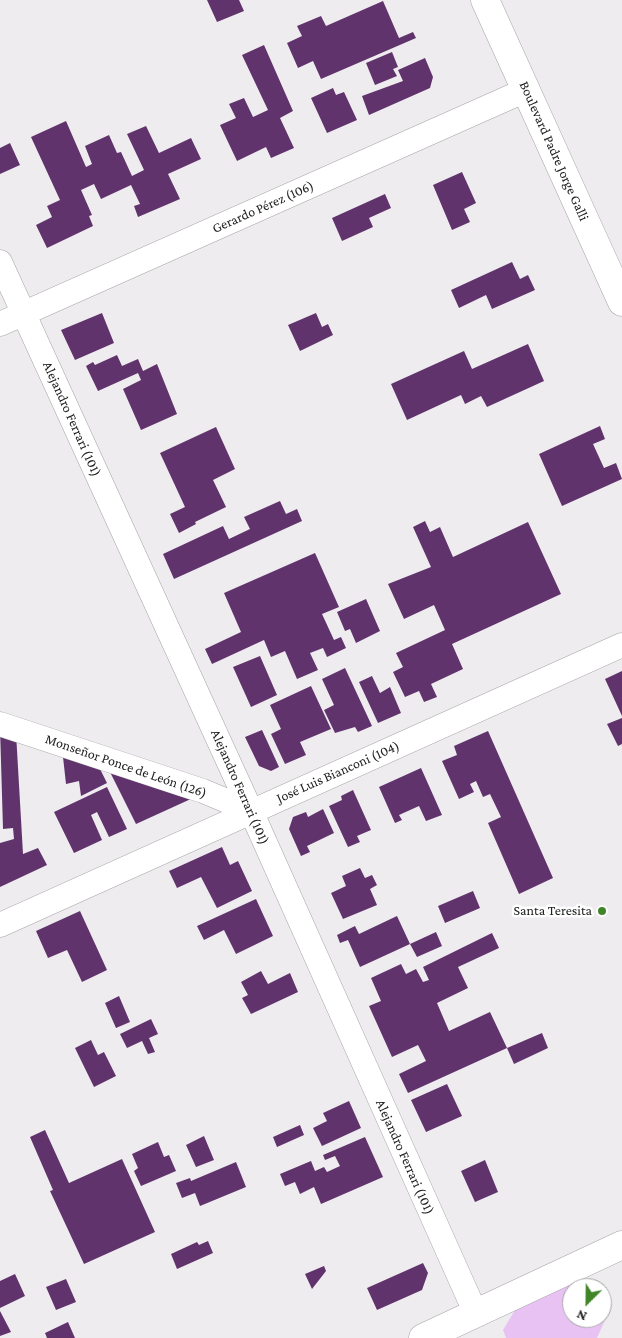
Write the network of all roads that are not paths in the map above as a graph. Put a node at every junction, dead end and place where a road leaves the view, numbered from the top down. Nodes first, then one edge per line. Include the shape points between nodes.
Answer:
1 (485, 0) edge
2 (526, 90) junction
3 (0, 262) edge
4 (622, 302) edge
5 (24, 313) junction
6 (0, 324) edge
7 (622, 646) edge
8 (0, 724) edge
9 (251, 811) junction
10 (0, 925) edge
11 (622, 1245) edge
12 (476, 1314) junction
13 (423, 1338) edge

1 - 2 main road, Boulevard Padre Jorge Galli
2 - 4 main road, Boulevard Padre Jorge Galli
2 - 5 street, Gerardo Pérez (106)
3 - 5 street, Alejandro Ferrari (101)
5 - 6 street, Gerardo Pérez (106)
5 - 9 street, Alejandro Ferrari (101)
7 - 9 street, José Luis Bianconi (104)
8 - 9 street, Monseñor Ponce de León (126) via 203,791
9 - 10 street, José Luis Bianconi (104)
9 - 12 street, Alejandro Ferrari (101)
11 - 12 main road
12 - 13 main road

